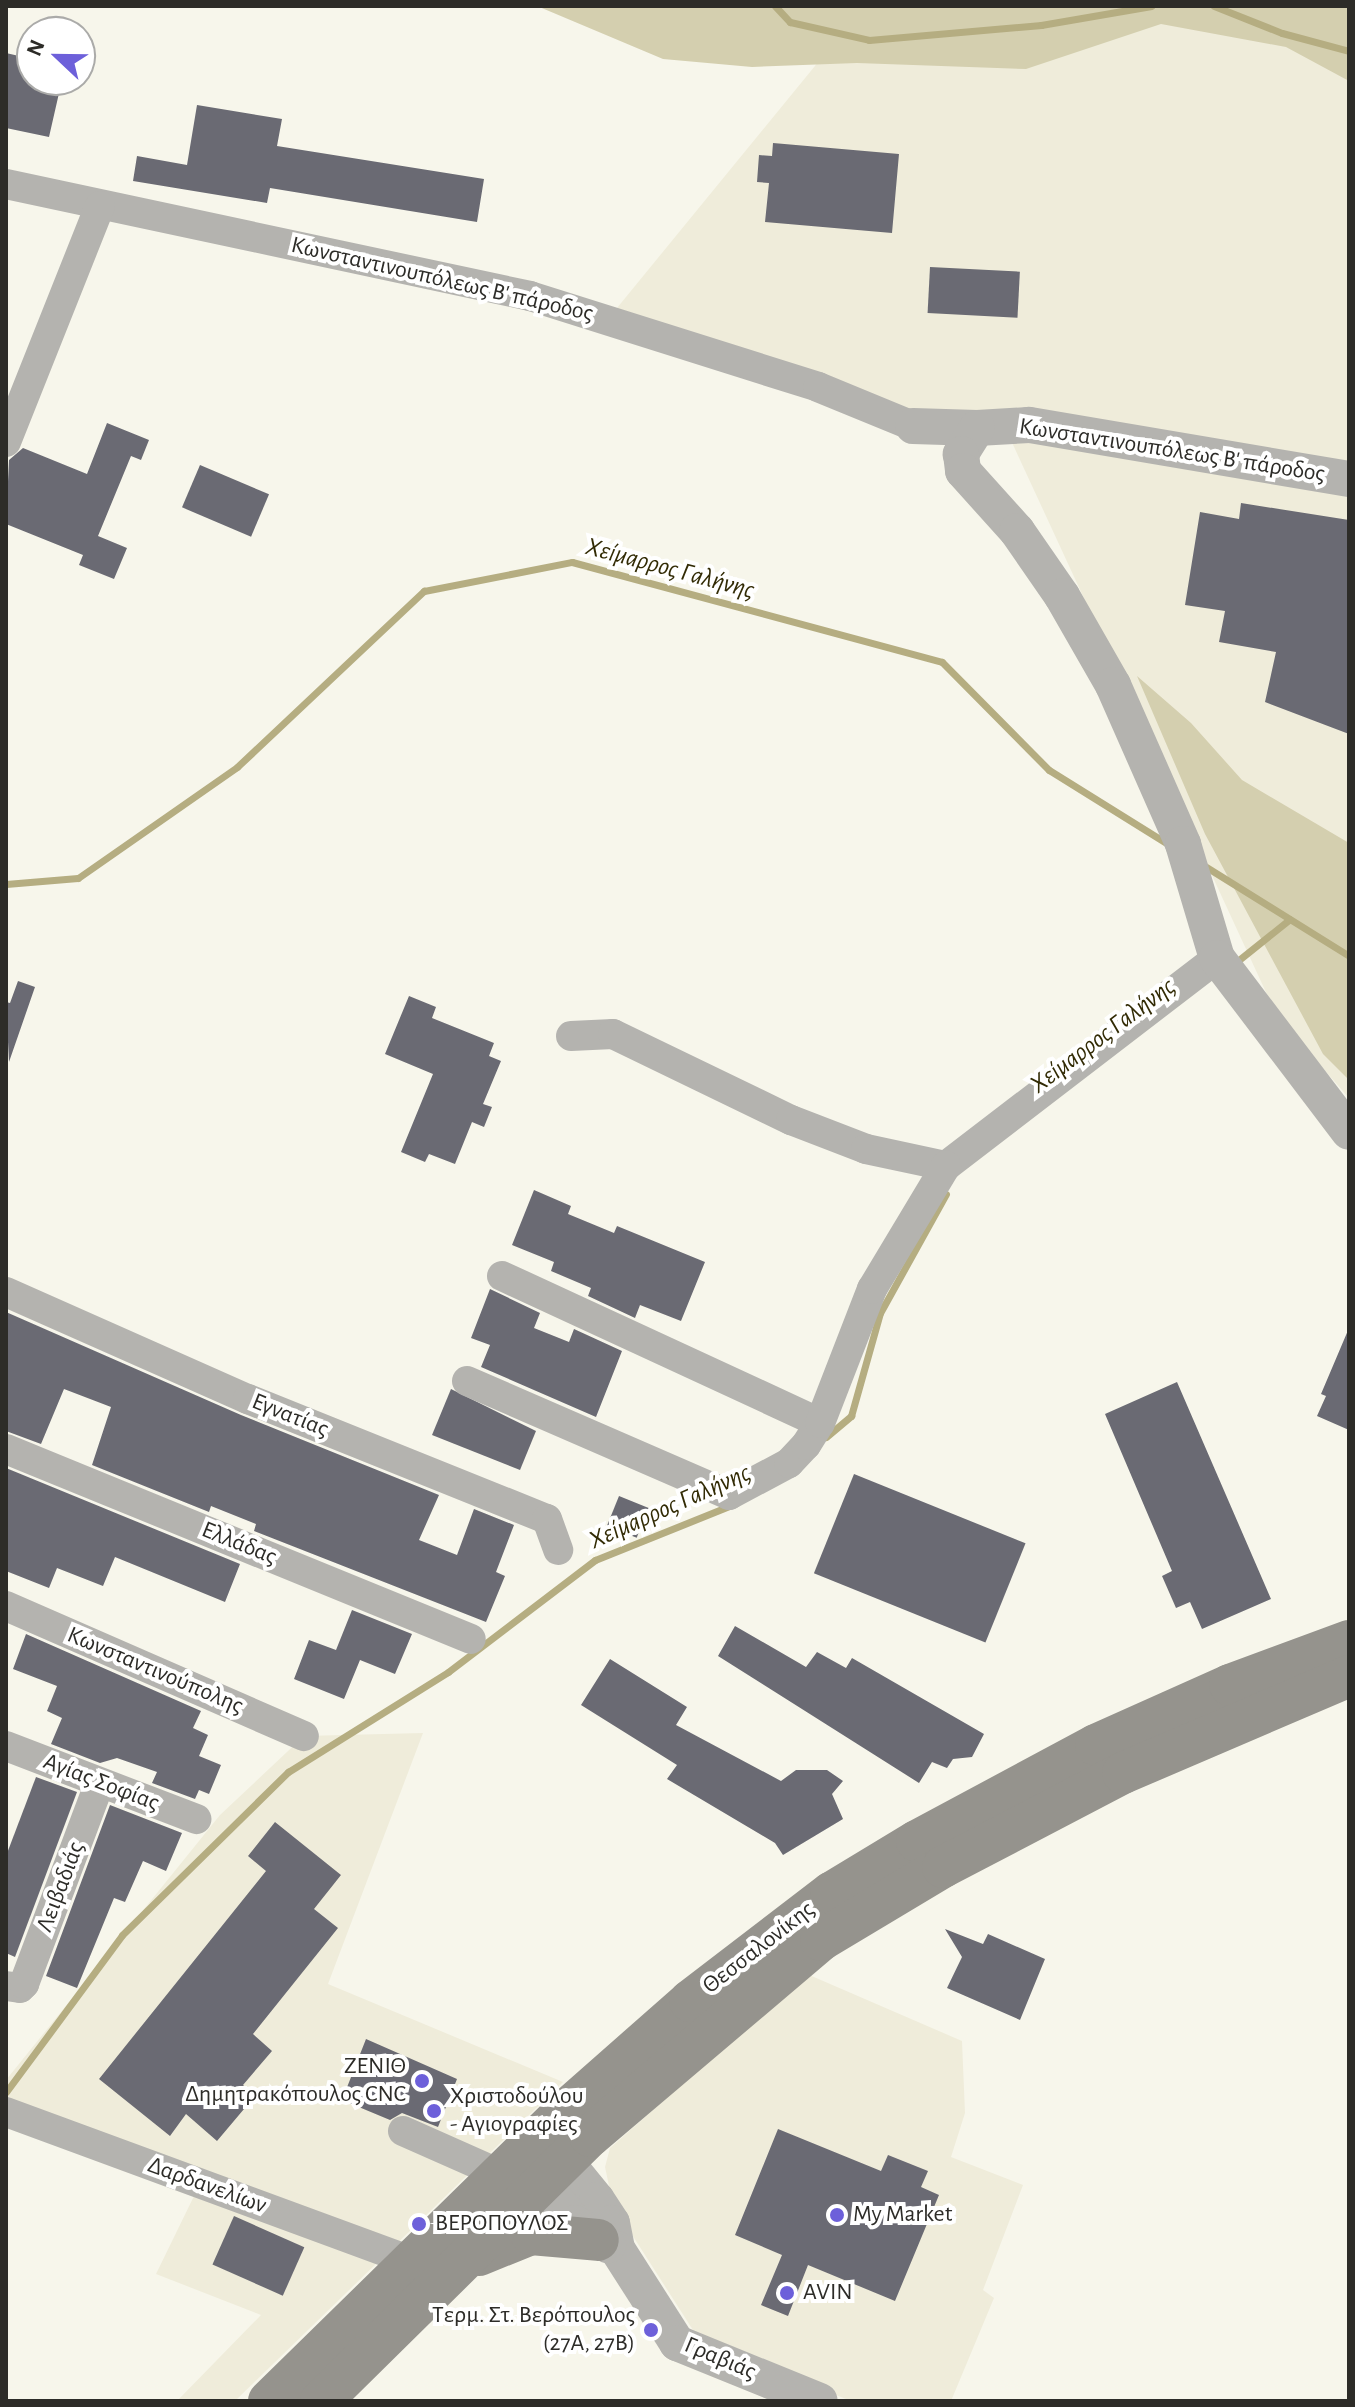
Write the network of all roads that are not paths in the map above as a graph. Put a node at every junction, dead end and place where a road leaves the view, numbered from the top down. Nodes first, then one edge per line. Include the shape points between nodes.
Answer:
1 (6, 184) edge
2 (100, 206) junction
3 (913, 426) joint
4 (6, 442) edge
5 (967, 449) junction
6 (1349, 479) edge
7 (1217, 958) junction
8 (571, 1036) dead end
9 (1349, 1132) edge
10 (946, 1166) junction
11 (502, 1276) dead end
12 (6, 1292) edge
13 (467, 1381) dead end
14 (820, 1423) junction
15 (6, 1449) edge
16 (558, 1550) dead end
17 (6, 1606) edge
18 (471, 1639) dead end
19 (1349, 1641) edge
20 (1349, 1676) edge
21 (304, 1736) dead end
22 (6, 1746) edge
23 (99, 1784) junction
24 (196, 1819) dead end
25 (13, 1987) edge
26 (6, 2112) edge
27 (403, 2131) dead end
28 (533, 2160) junction
29 (608, 2244) junction
30 (409, 2260) junction
31 (457, 2267) junction
32 (775, 2392) edge
33 (269, 2401) edge
34 (321, 2401) edge
35 (820, 2401) edge

1 - 2 street, Κωνσταντινουπόλεως Β' πάροδος
2 - 3 street, Κωνσταντινουπόλεως Β' πάροδος via 530,296 818,387
2 - 4 street
3 - 5 street
5 - 6 street, Κωνσταντινουπόλεως Β' πάροδος via 1029,425
5 - 7 street via 1113,685 1183,844
7 - 9 street
7 - 10 street
8 - 10 street via 613,1034 791,1120 866,1149
10 - 14 street via 872,1289
11 - 14 street
12 - 16 street, Εγνατίας via 248,1399 547,1519
13 - 14 street via 729,1495 789,1463
15 - 18 street, Ελλάδας
17 - 21 street, Κωνσταντινούπολης
19 - 28 main road, Θεσσαλονίκης via 1230,1685 1096,1745 904,1848 755,1948
20 - 28 main road, Θεσσαλονίκης via 1123,1773 873,1908
22 - 23 street, Αγίας Σοφίας
23 - 24 street, Αγίας Σοφίας
23 - 25 street, Λειβαδιάς
26 - 30 street, Δαρδανελίων
27 - 28 street
28 - 29 street, Γραβιάς via 575,2223
28 - 30 main road, Θεσσαλονίκης
28 - 31 main road, Θεσσαλονίκης
29 - 31 main road via 531,2234
29 - 32 street, Γραβιάς via 677,2343
30 - 33 main road, Θεσσαλονίκης
31 - 34 main road, Θεσσαλονίκης
32 - 35 street, Γραβιάς

